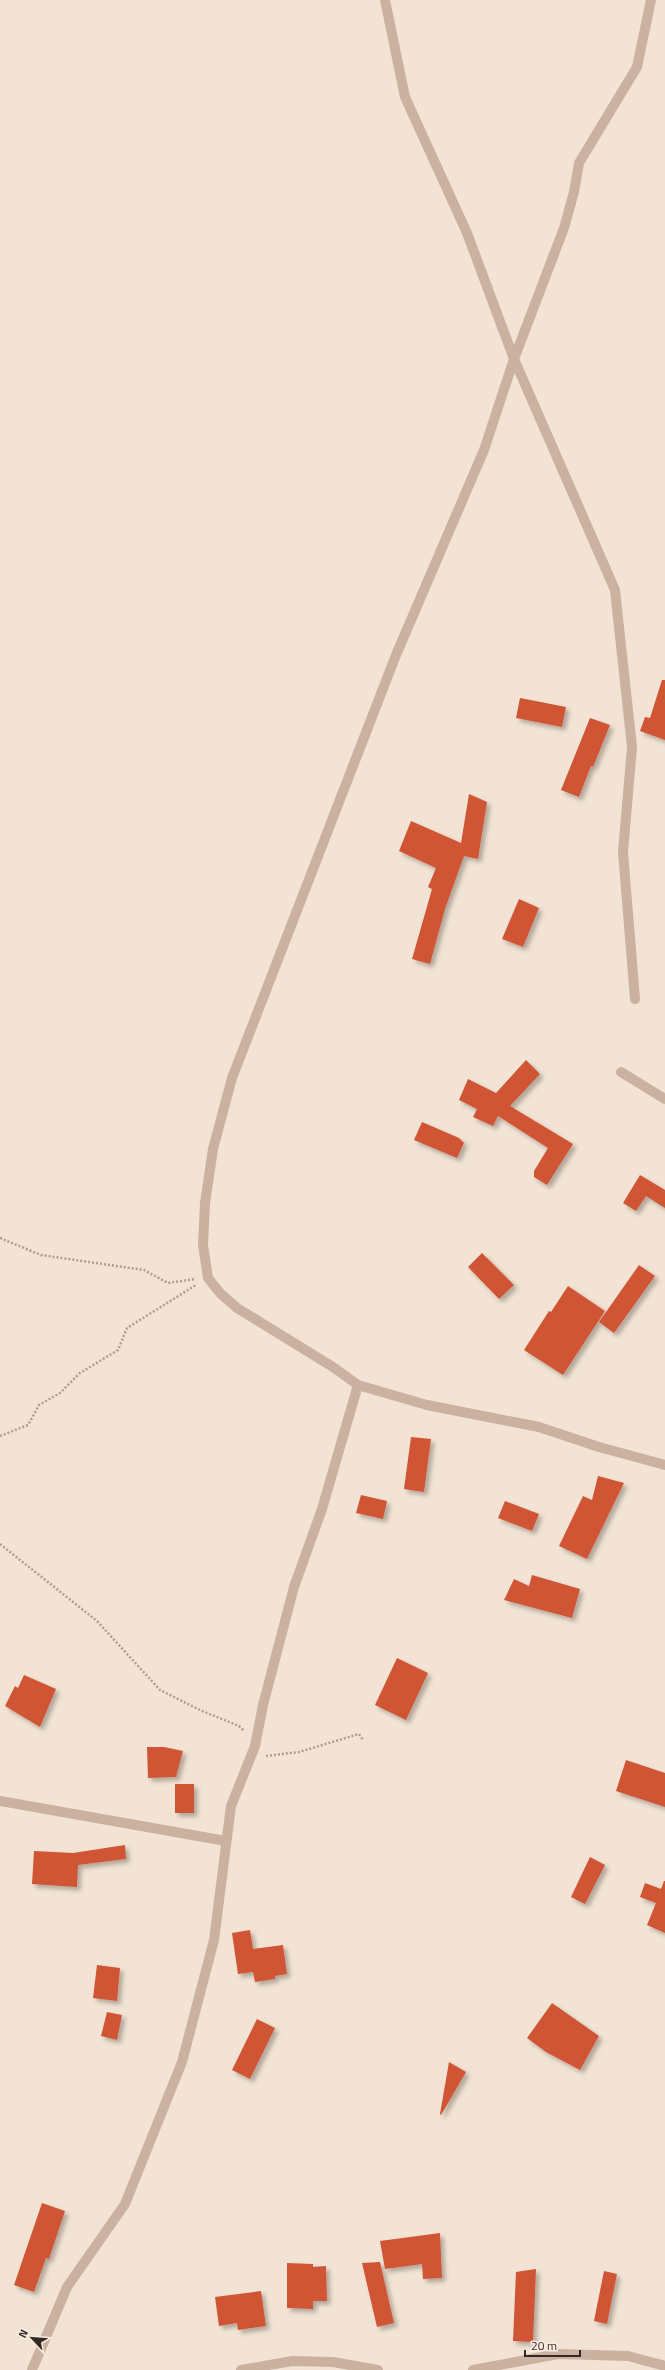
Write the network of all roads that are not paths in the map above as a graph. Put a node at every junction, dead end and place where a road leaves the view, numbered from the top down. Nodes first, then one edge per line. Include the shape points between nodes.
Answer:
1 (385, 0) edge
2 (651, 0) edge
3 (514, 359) junction
4 (635, 999) dead end
5 (621, 1072) dead end
6 (665, 1099) edge
7 (358, 1385) junction
8 (665, 1465) edge
9 (0, 1802) edge
10 (226, 1841) junction
11 (665, 2366) edge
12 (32, 2370) edge
13 (241, 2370) edge
14 (378, 2370) edge
15 (473, 2370) edge

1 - 3 street via 405,97 466,233
2 - 3 street via 637,67 579,163 564,228
3 - 4 street via 614,590 632,747 623,852
3 - 7 street via 484,450 396,655 232,1078 213,1149 205,1203 203,1245 208,1278 220,1294 237,1308
5 - 6 street
7 - 8 street via 427,1405 539,1427
7 - 10 street via 327,1494 294,1587 255,1746 230,1806
9 - 10 street
10 - 12 street via 214,1940 182,2062 124,2204 66,2287
11 - 15 street via 628,2356 558,2354
13 - 14 street via 292,2361 333,2362

